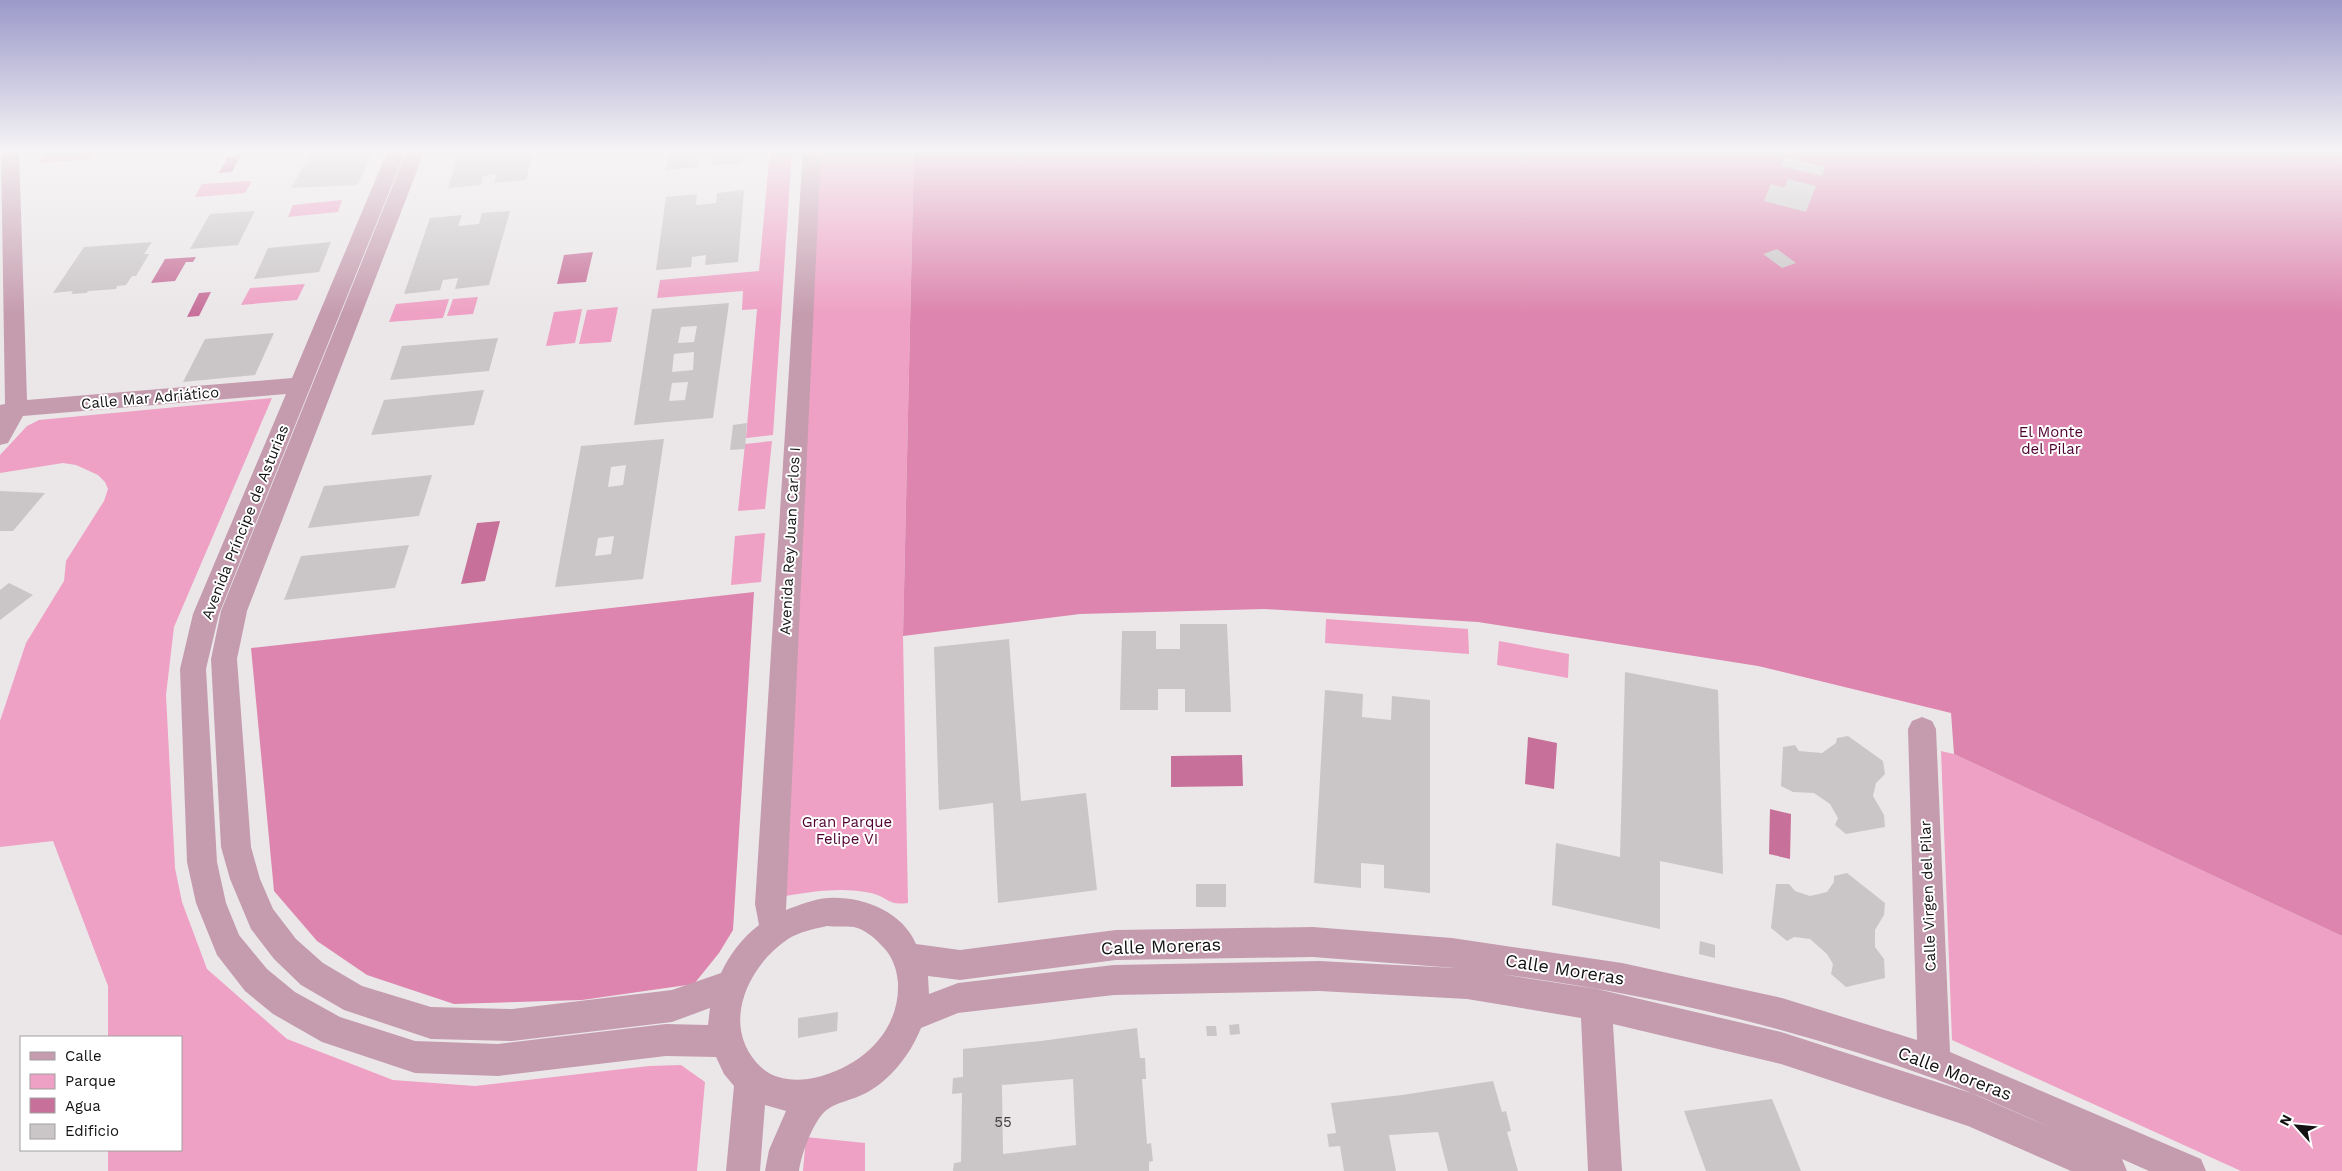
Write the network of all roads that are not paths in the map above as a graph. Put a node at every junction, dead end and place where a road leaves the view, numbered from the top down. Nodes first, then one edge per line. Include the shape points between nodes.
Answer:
1 (9, 205) edge
2 (375, 205) edge
3 (394, 205) edge
4 (809, 205) edge
5 (301, 385) junction
6 (5, 415) edge
7 (0, 438) edge
8 (1922, 729) dead end
9 (775, 931) junction
10 (909, 958) junction
11 (730, 985) junction
12 (1597, 1005) junction
13 (910, 1017) junction
14 (726, 1041) junction
15 (1934, 1062) junction
16 (751, 1080) junction
17 (816, 1096) junction
18 (743, 1171) edge
19 (782, 1171) edge
20 (1605, 1171) edge
21 (2110, 1171) edge
22 (2189, 1171) edge

1 - 6 street
2 - 5 street, Avenida Príncipe de Asturias
3 - 11 street, Avenida Príncipe de Asturias via 234,611 224,659 236,847 262,919 285,949 312,974 355,999 431,1023 512,1025 607,1015 672,1006
4 - 9 street, Avenida Rey Juan Carlos I via 770,904
5 - 6 street, Calle Mar Adriático
5 - 14 street, Avenida Príncipe de Asturias via 206,614 193,669 202,862 211,903 228,945 256,980 284,1003 333,1031 415,1057 498,1060 666,1040
6 - 7 street
8 - 15 street, Calle Virgen del Pilar
9 - 10 street via 800,918 827,912 854,913 877,922 896,937
9 - 11 street via 756,946
10 - 13 street via 914,976
10 - 15 street, Calle Moreras via 960,965 1116,945 1313,942 1452,953 1622,978 1782,1014
11 - 14 street via 724,1013
12 - 13 street, Calle Moreras via 1467,984 1310,976 1114,980 958,998
12 - 20 street
12 - 21 street, Calle Moreras via 1781,1048 1823,1061 1971,1110
13 - 17 street via 896,1045 875,1069 848,1087
14 - 16 street via 740,1069
15 - 22 street, Calle Moreras
16 - 17 street via 785,1095
16 - 18 street
17 - 19 street via 796,1124

